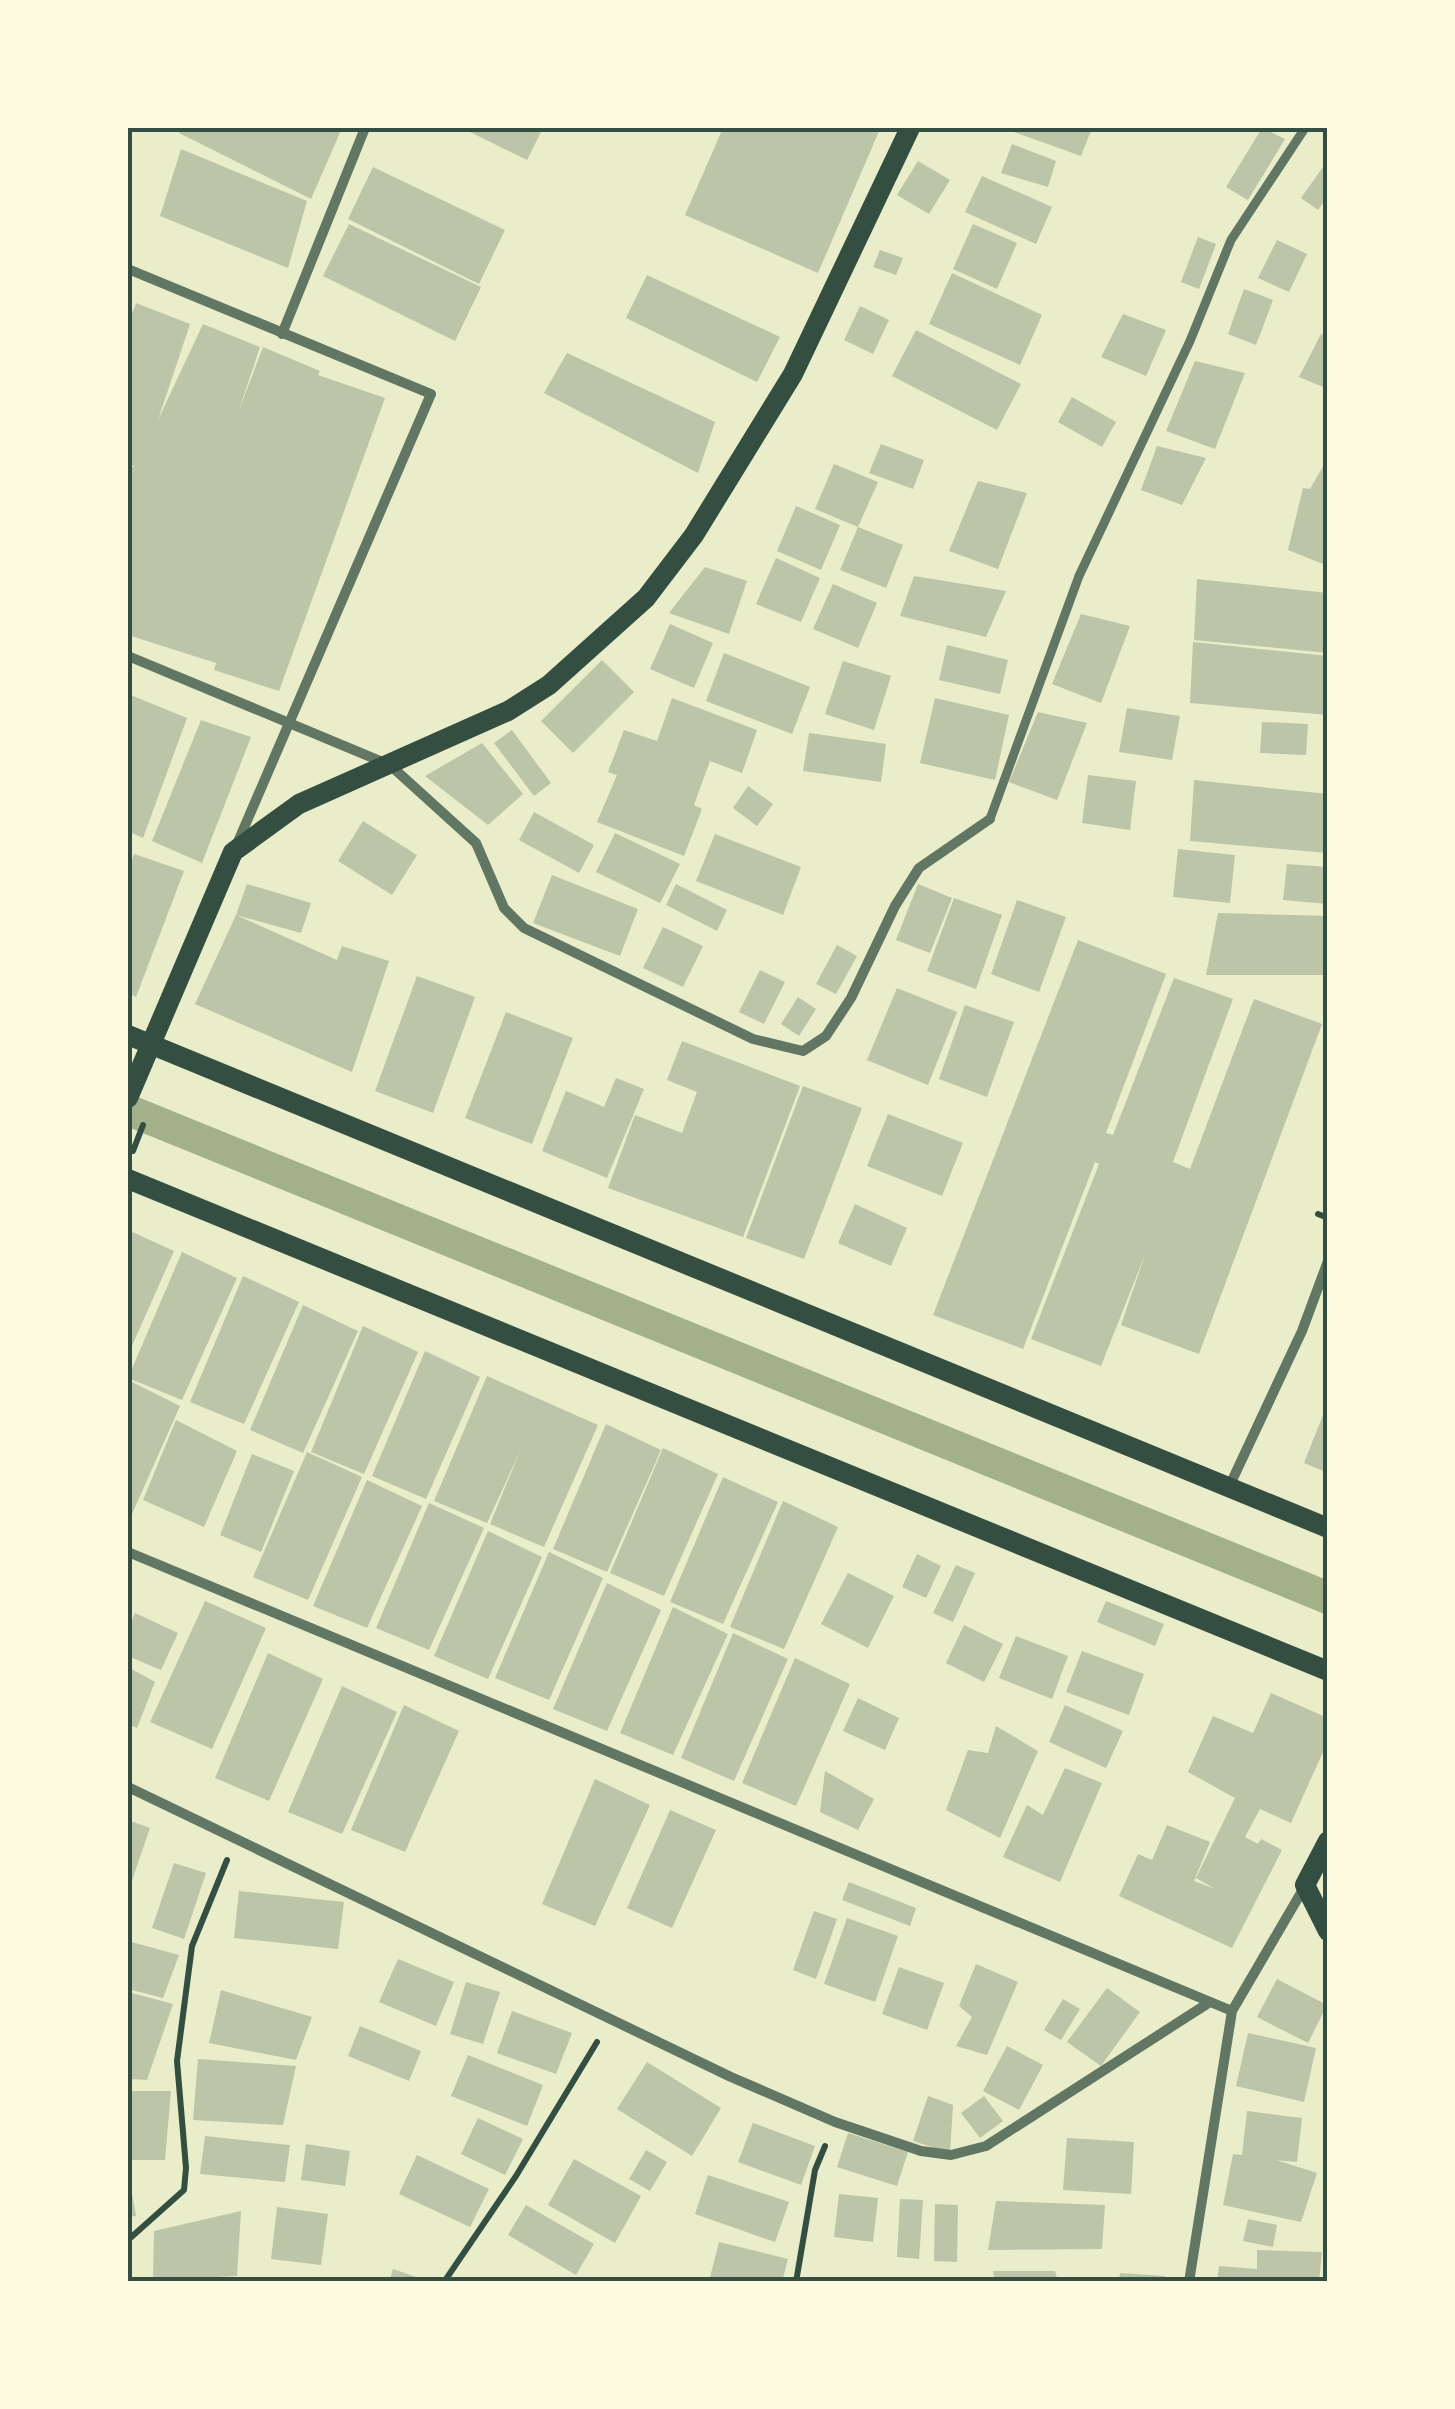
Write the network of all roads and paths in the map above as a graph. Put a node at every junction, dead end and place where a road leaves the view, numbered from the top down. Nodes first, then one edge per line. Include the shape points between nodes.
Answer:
1 (365, 128) edge
2 (910, 128) edge
3 (1305, 128) edge
4 (128, 269) edge
5 (282, 334) junction
6 (128, 656) edge
7 (290, 723) junction
8 (390, 764) junction
9 (990, 819) joint
10 (233, 852) junction
11 (128, 1035) edge
12 (148, 1054) junction
13 (128, 1098) edge
14 (128, 1179) edge
15 (1318, 1214) dead end
16 (1328, 1218) edge
17 (1328, 1262) edge
18 (1229, 1487) junction
19 (1328, 1528) edge
20 (128, 1552) edge
21 (1327, 1669) edge
22 (128, 1786) edge
23 (234, 1840) junction
24 (1328, 1841) edge
25 (1306, 1885) junction
26 (1328, 1931) edge
27 (1210, 2002) junction
28 (1232, 2011) junction
29 (610, 2020) junction
30 (835, 2122) junction
31 (128, 2240) edge
32 (444, 2282) edge
33 (796, 2282) edge
34 (1189, 2282) edge

1 - 5 street
2 - 8 main road via 793,374 694,535 646,598 549,685 508,711
3 - 9 street via 1231,240 1079,576
4 - 5 street
5 - 7 street via 431,394
6 - 7 street
7 - 8 street
7 - 10 street
8 - 9 street via 476,843 516,922 790,1051 814,1045 838,1020 919,868
8 - 10 main road via 299,804
10 - 12 main road
11 - 12 main road
12 - 13 main road
12 - 18 main road
14 - 21 main road
15 - 16 path
17 - 18 street
18 - 19 main road
20 - 27 street
22 - 23 street
23 - 29 street
23 - 31 path via 192,1946 177,2062 184,2190
24 - 25 main road
25 - 26 main road
25 - 28 street
27 - 28 street
27 - 30 street via 1024,2126 966,2153 921,2151
28 - 34 street
29 - 30 street
29 - 32 path
30 - 33 path via 816,2170

